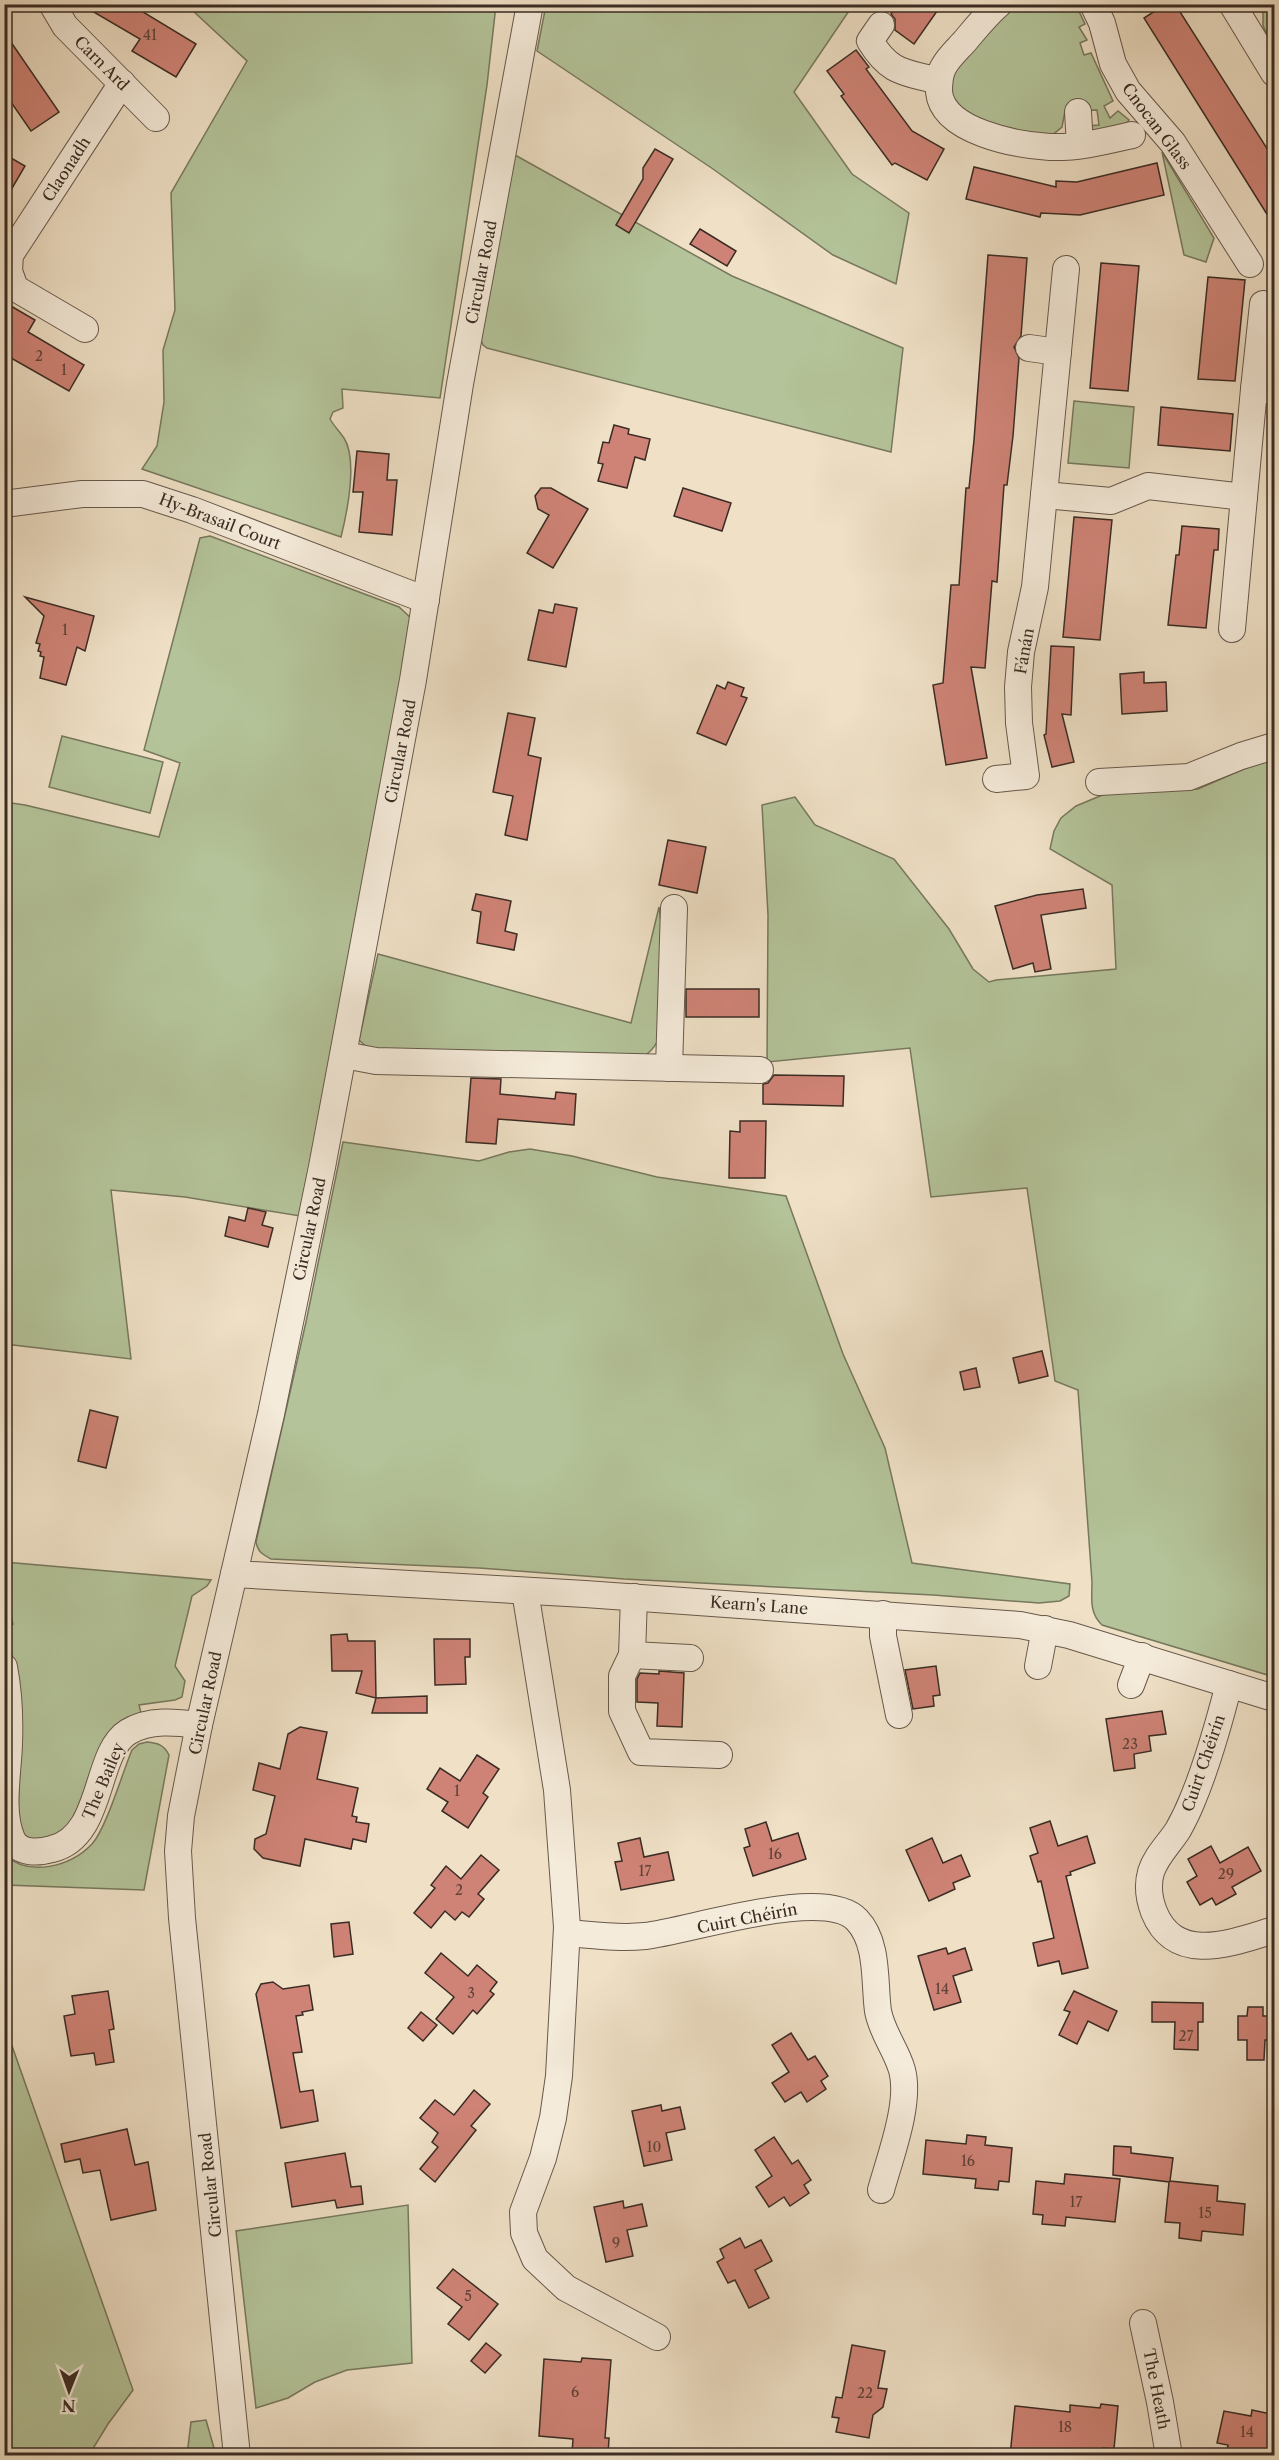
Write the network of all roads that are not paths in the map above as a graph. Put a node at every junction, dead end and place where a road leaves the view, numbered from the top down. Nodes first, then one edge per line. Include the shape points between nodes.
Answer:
1 (52, 4) edge
2 (530, 4) edge
3 (999, 4) edge
4 (1232, 4) edge
5 (1099, 7) edge
6 (881, 25) dead end
7 (1275, 73) edge
8 (938, 81) junction
9 (122, 83) junction
10 (1078, 112) dead end
11 (156, 118) dead end
12 (1132, 135) dead end
13 (1080, 145) junction
14 (7, 256) edge
15 (1250, 264) dead end
16 (1065, 269) dead end
17 (1263, 304) dead end
18 (85, 329) dead end
19 (1029, 348) dead end
20 (1058, 351) junction
21 (1264, 390) edge
22 (1044, 495) junction
23 (1244, 497) junction
24 (4, 504) edge
25 (426, 600) junction
26 (1232, 629) dead end
27 (1275, 746) edge
28 (996, 779) dead end
29 (1099, 782) dead end
30 (674, 908) dead end
31 (344, 1055) junction
32 (669, 1068) junction
33 (760, 1070) dead end
34 (234, 1575) junction
35 (525, 1590) junction
36 (634, 1597) junction
37 (883, 1614) junction
38 (1044, 1629) junction
39 (632, 1655) junction
40 (1142, 1656) junction
41 (690, 1658) dead end
42 (1038, 1666) dead end
43 (4, 1667) edge
44 (1229, 1683) junction
45 (1131, 1685) dead end
46 (1275, 1698) edge
47 (899, 1715) dead end
48 (199, 1725) junction
49 (718, 1755) dead end
50 (1275, 1930) edge
51 (567, 1933) junction
52 (881, 2190) dead end
53 (1143, 2323) dead end
54 (657, 2337) dead end
55 (237, 2456) edge
56 (1169, 2456) edge

1 - 9 street, Carn Ard via 65,26
2 - 25 street, Circular Road via 460,384
3 - 8 street via 944,66
4 - 7 street
5 - 15 street, Cnocan Glass via 1113,64 1128,91 1173,143
6 - 8 street via 870,41 880,58 897,71
8 - 13 street, Cnocan Glass via 940,103 955,121 1023,143
9 - 11 street, Carn Ard
9 - 14 street, Claonadh
10 - 13 street
12 - 13 street, Cnocan Glass
14 - 18 street, Claonadh via 15,288
16 - 20 street, Fánán
17 - 21 street
19 - 20 street
20 - 22 street, Fánán
21 - 23 street
22 - 23 street via 1111,501 1148,486
22 - 28 street, Fánán via 1035,587 1018,687 1026,776
23 - 26 street
24 - 25 street, Hy-Brasail Court via 82,494 143,494
25 - 31 street, Circular Road
27 - 29 street via 1189,777
30 - 32 street
31 - 32 street via 376,1061
31 - 34 street, Circular Road via 272,1414
32 - 33 street
34 - 35 street, Kearn's Lane
34 - 48 street, Circular Road
35 - 36 street, Kearn's Lane
35 - 51 street via 557,1790
36 - 37 street, Kearn's Lane
36 - 39 street
37 - 38 street, Kearn's Lane
37 - 47 street via 883,1635
38 - 40 street, Kearn's Lane
38 - 42 street
39 - 41 street
39 - 49 street via 622,1676 622,1711 641,1752
40 - 44 street, Kearn's Lane
40 - 45 street
43 - 48 street, The Bailey via 10,1713 8,1824 12,1841 22,1850 41,1852 57,1848 83,1828 112,1752 129,1731 158,1723
44 - 46 street, Kearn's Lane
44 - 50 street, Cuirt Chéirín via 1193,1799 1179,1829 1151,1871 1149,1894 1156,1918 1164,1928 1173,1937 1194,1946 1223,1945
48 - 55 street, Circular Road via 181,1816 179,1883
51 - 52 street, Cuirt Chéirín via 642,1936 807,1907 824,1906 854,1916 870,1946 880,2021 902,2072 902,2106
51 - 54 street via 553,2118 523,2212 524,2233 535,2259 566,2288
53 - 56 street, The Heath

